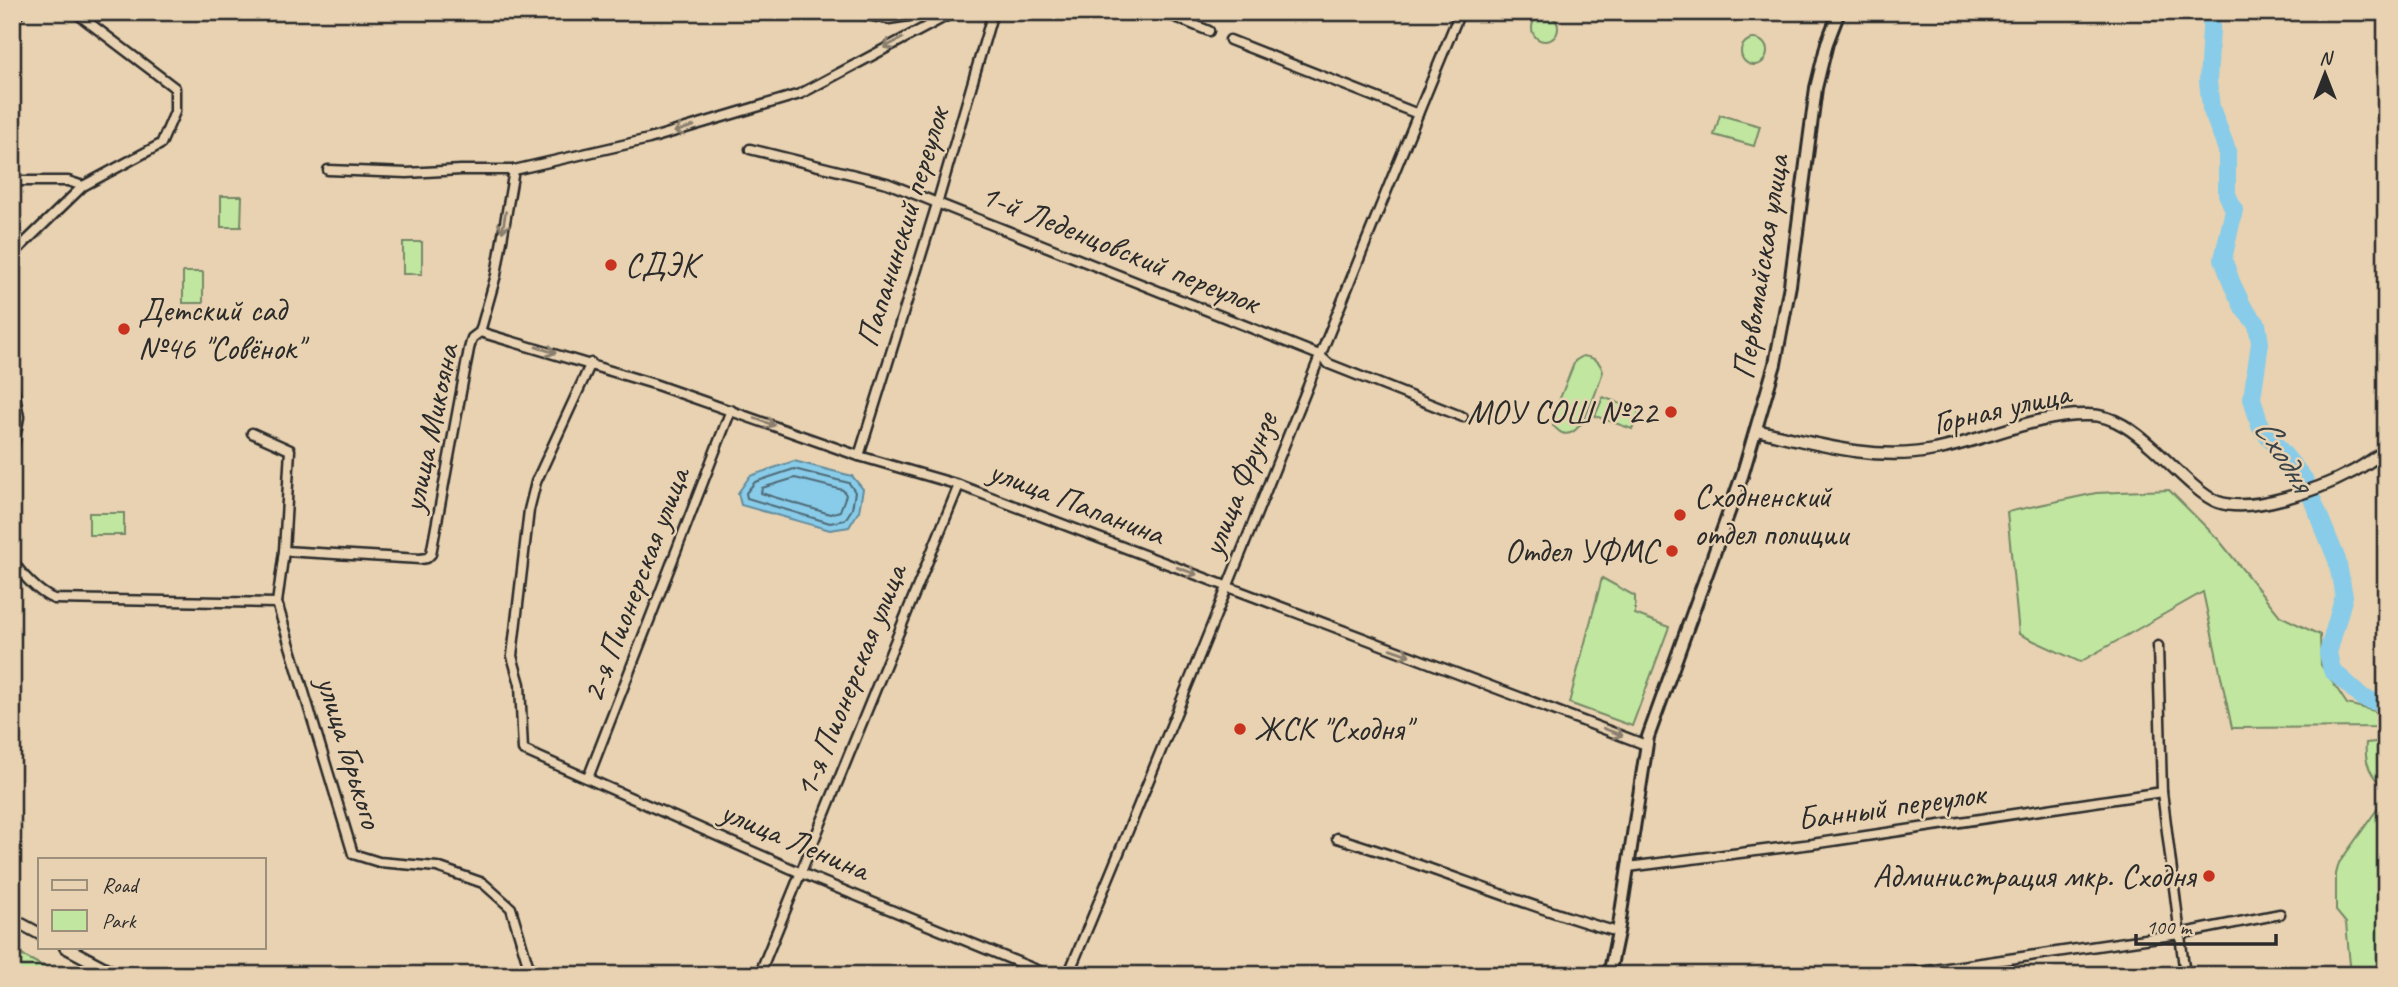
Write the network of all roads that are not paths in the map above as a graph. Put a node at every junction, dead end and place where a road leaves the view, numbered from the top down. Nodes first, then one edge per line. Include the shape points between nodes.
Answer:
1 (21, 12) edge
2 (75, 12) edge
3 (852, 12) edge
4 (934, 12) edge
5 (954, 12) edge
6 (993, 12) edge
7 (1163, 12) edge
8 (1460, 12) edge
9 (1839, 12) edge
10 (12, 19) edge
11 (1209, 31) dead end
12 (1230, 40) dead end
13 (1418, 114) junction
14 (750, 149) dead end
15 (328, 170) dead end
16 (514, 170) junction
17 (12, 181) edge
18 (83, 186) junction
19 (937, 204) junction
20 (12, 255) edge
21 (480, 332) junction
22 (1319, 355) junction
23 (591, 363) junction
24 (12, 379) edge
25 (731, 410) junction
26 (1463, 417) dead end
27 (1756, 430) junction
28 (252, 432) dead end
29 (2386, 450) edge
30 (12, 456) edge
31 (859, 456) junction
32 (959, 485) junction
33 (284, 551) junction
34 (12, 558) edge
35 (1227, 585) junction
36 (276, 603) junction
37 (2158, 646) dead end
38 (1646, 745) junction
39 (588, 778) junction
40 (2162, 792) junction
41 (1337, 838) dead end
42 (1628, 867) junction
43 (801, 873) junction
44 (2280, 914) dead end
45 (12, 919) edge
46 (1618, 932) junction
47 (38, 933) edge
48 (2179, 934) junction
49 (67, 948) edge
50 (529, 972) edge
51 (118, 975) edge
52 (545, 975) edge
53 (759, 975) edge
54 (1049, 975) edge
55 (1068, 975) edge
56 (1609, 975) edge
57 (1900, 975) edge
58 (2185, 975) edge

1 - 10 street
2 - 18 street via 175,88 174,112 161,144
3 - 4 street via 889,19
5 -> 16 street via 800,94 649,139
6 - 19 street, Папанинский переулок
7 - 11 street
8 - 13 street, улица Фрунзе
9 - 27 main road, Первомайская улица via 1815,88 1786,310
12 - 13 street
13 - 22 street, улица Фрунзе
14 - 19 street, 1-й Леденцовский переулок via 887,183
15 - 16 street
16 -> 21 street, улица Микояна via 496,275
17 - 18 street via 68,181
18 - 20 street
19 - 22 street, 1-й Леденцовский переулок
19 - 31 street, Папанинский переулок
21 -> 23 street, улица Папанина
21 - 33 street, улица Микояна via 469,349 431,554 420,559
22 - 26 street, 1-й Леденцовский переулок via 1329,364
22 - 35 street, улица Фрунзе
23 - 25 street, улица Папанина
23 - 39 street, улица Ленина via 536,482 512,656 520,684 523,750
24 - 30 street via 19,417
25 -> 31 street, улица Папанина
25 - 39 street, 2-я Пионерская улица
27 - 29 street, Горная улица via 1842,449 1911,454 2029,424 2090,414 2122,424 2217,502 2244,507 2320,487
27 - 38 main road, Первомайская улица
28 - 33 street, улица Горького via 290,450
31 - 32 street, улица Папанина
32 -> 35 street, улица Папанина
32 - 43 street, 1-я Пионерская улица
33 - 36 street, улица Горького
34 - 36 street via 50,598
35 -> 38 street, улица Папанина
35 - 55 street, улица Фрунзе
36 - 50 street, улица Горького via 354,854 379,862 437,867 483,883 511,908
37 - 40 street
38 - 42 main road, Первомайская улица
39 - 43 street, улица Ленина
40 - 42 street, Банный переулок
40 - 48 street
41 - 46 street
42 - 46 main road, Первомайская улица
43 - 53 street, 1-я Пионерская улица
43 - 54 street, улица Ленина
44 - 48 street
45 - 47 street
46 - 56 main road, Первомайская улица
48 - 57 street
48 - 58 street
49 - 51 street
50 - 52 street, улица Горького

